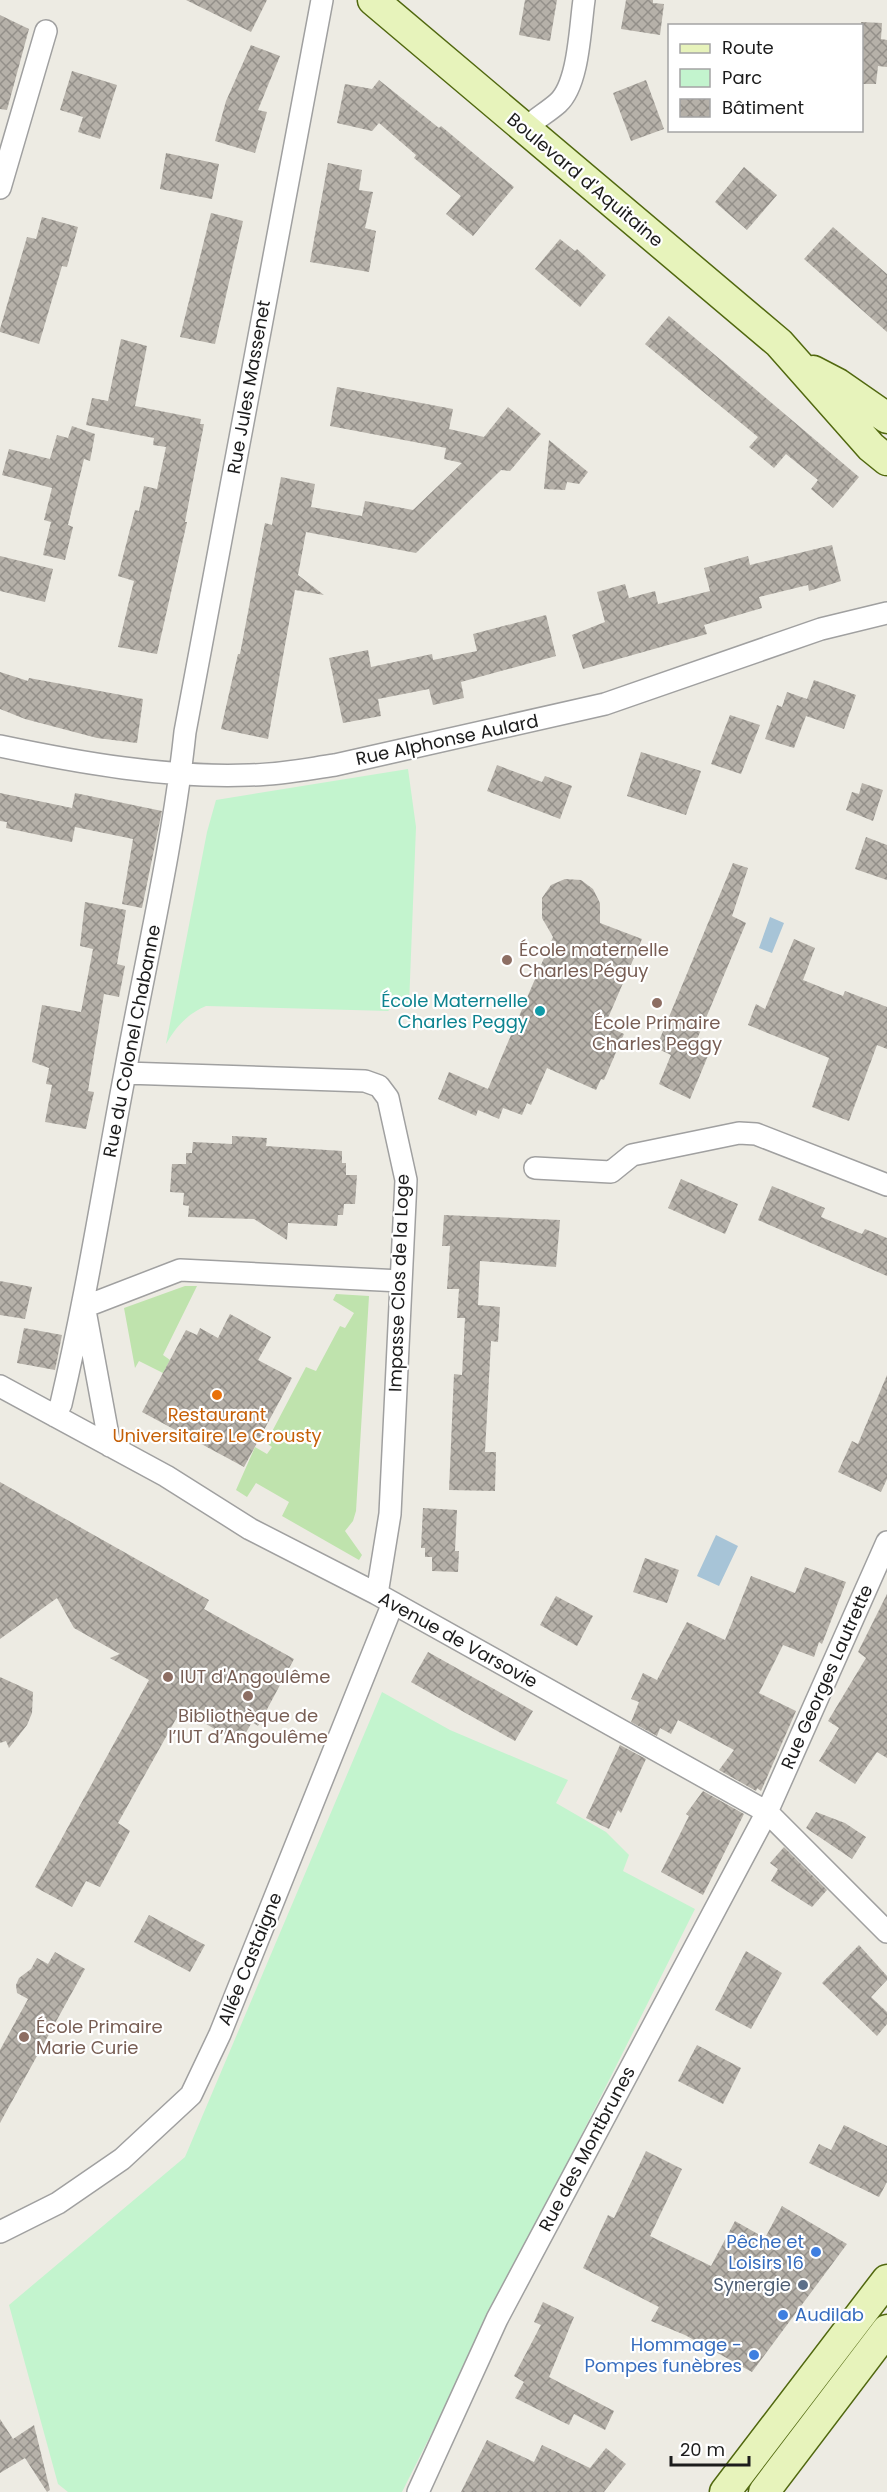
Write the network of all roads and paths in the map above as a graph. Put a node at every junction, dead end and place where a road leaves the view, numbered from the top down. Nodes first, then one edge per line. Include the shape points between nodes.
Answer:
1 (322, 0) edge
2 (373, 0) edge
3 (584, 0) edge
4 (46, 31) dead end
5 (525, 129) junction
6 (0, 188) edge
7 (795, 362) junction
8 (887, 418) edge
9 (887, 460) edge
10 (885, 615) edge
11 (0, 746) edge
12 (181, 774) junction
13 (125, 1073) junction
14 (535, 1168) dead end
15 (887, 1185) edge
16 (401, 1281) junction
17 (84, 1307) junction
18 (0, 1386) edge
19 (56, 1416) junction
20 (110, 1446) junction
21 (887, 1542) edge
22 (385, 1598) junction
23 (767, 1812) junction
24 (887, 1932) edge
25 (0, 2232) edge
26 (887, 2280) edge
27 (887, 2330) edge
28 (418, 2492) edge
29 (725, 2492) edge
30 (764, 2492) edge

1 - 12 street, Rue Jules Massenet
2 - 5 main road, Boulevard d'Aquitaine
3 - 5 street via 574,73 567,91 559,103
4 - 6 street
5 - 7 main road, Boulevard d'Aquitaine via 779,343
7 - 8 main road, Boulevard d'Aquitaine via 838,384
7 - 9 main road, Boulevard d'Aquitaine
10 - 12 street, Rue Alphonse Aulard via 821,629 605,704 477,734 290,772 250,776
11 - 12 street, Rue Alphonse Aulard
12 - 13 street, Rue du Colonel Chabanne
13 - 16 street, Impasse Clos de la Loge via 365,1081 380,1086 388,1098 406,1180
13 - 17 street, Rue du Colonel Chabanne
14 - 15 street via 612,1172 632,1155 739,1133 756,1134
16 - 17 street via 180,1270
16 - 22 street, Impasse Clos de la Loge
17 - 19 street, Rue du Colonel Chabanne
17 - 20 street, Rue du Colonel Chabanne
18 - 19 street, Avenue de Varsovie
19 - 20 street, Avenue de Varsovie
20 - 22 street, Avenue de Varsovie via 250,1529
21 - 23 street, Rue Georges Lautrette
22 - 23 street, Avenue de Varsovie
22 - 25 street, Allée Castaigne via 220,2034 191,2095 122,2159 58,2203
23 - 24 street, Avenue de Varsovie
23 - 28 street, Rue des Montbrunes via 497,2319
26 - 29 main road
27 - 30 main road

